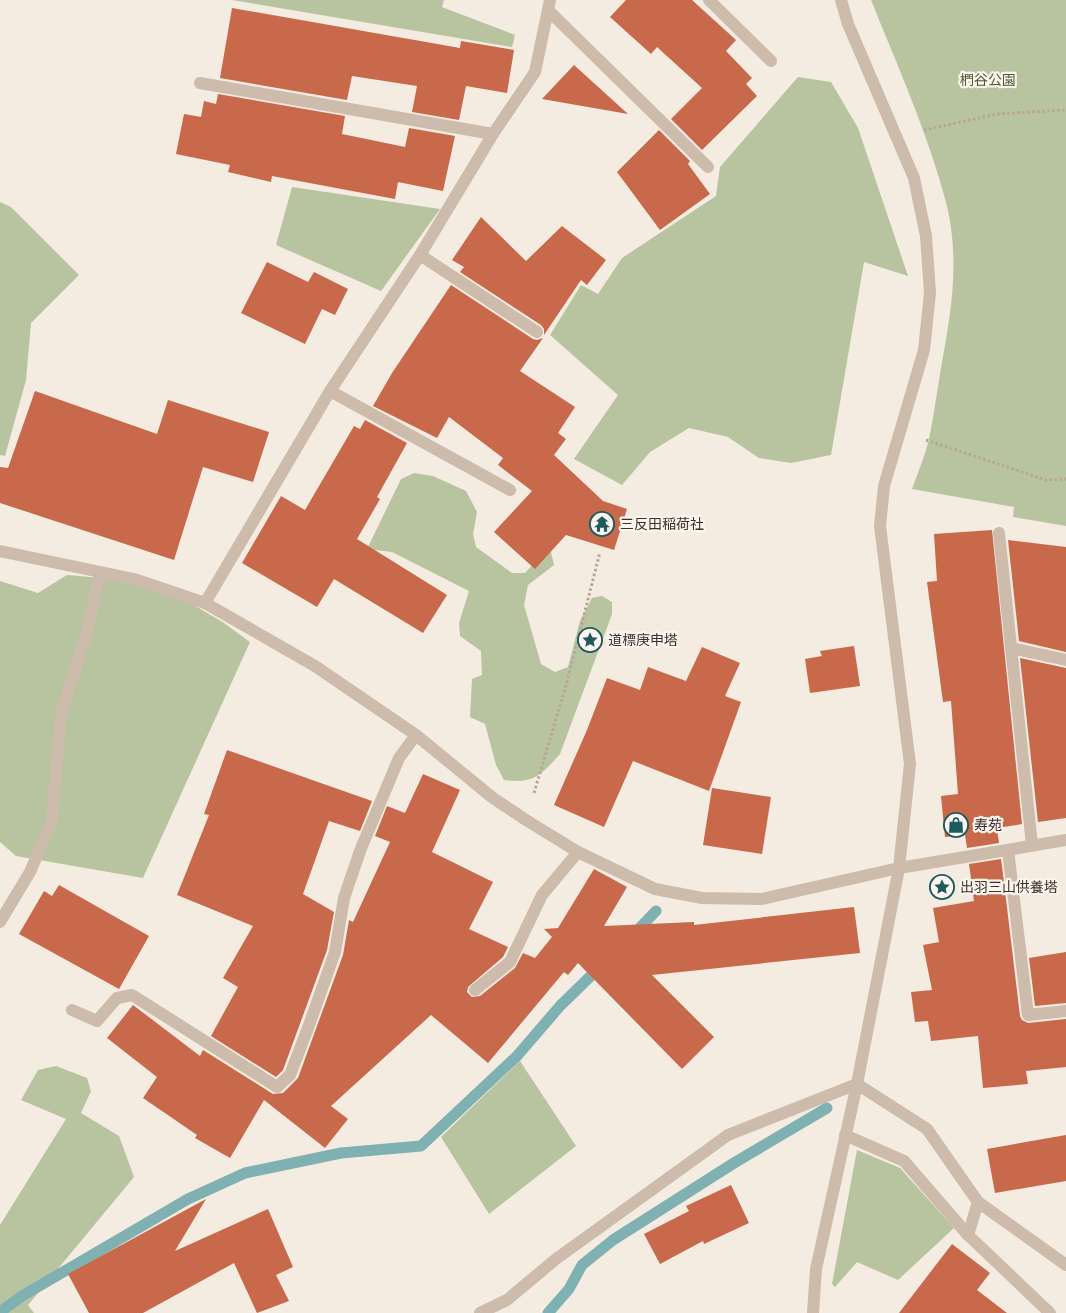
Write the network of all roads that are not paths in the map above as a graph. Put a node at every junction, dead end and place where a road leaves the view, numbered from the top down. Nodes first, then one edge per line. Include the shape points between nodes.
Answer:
1 (709, 0) edge
2 (841, 0) edge
3 (549, 5) edge
4 (770, 62) dead end
5 (200, 83) dead end
6 (493, 134) junction
7 (708, 167) dead end
8 (420, 255) junction
9 (537, 332) dead end
10 (330, 391) junction
11 (510, 490) dead end
12 (999, 533) dead end
13 (0, 551) edge
14 (100, 573) junction
15 (205, 603) junction
16 (1011, 648) junction
17 (1066, 660) edge
18 (416, 735) junction
19 (1066, 840) edge
20 (1032, 845) junction
21 (1008, 850) junction
22 (578, 852) junction
23 (899, 868) junction
24 (0, 922) edge
25 (475, 990) dead end
26 (72, 1010) dead end
27 (1066, 1011) edge
28 (857, 1084) junction
29 (845, 1135) junction
30 (978, 1202) junction
31 (968, 1235) junction
32 (1066, 1265) edge
33 (480, 1313) edge
34 (813, 1313) edge
35 (1050, 1313) edge

1 - 4 street
2 - 23 street via 848,24 914,178 926,236 930,294 924,350 884,486 880,526 910,764
3 - 6 street via 535,72
3 - 7 street
5 - 6 street
6 - 8 street
8 - 9 street
8 - 10 street
10 - 11 street
10 - 15 street
12 - 16 street
13 - 14 street
14 - 15 street via 134,579
14 - 24 street via 87,632 61,715 52,820 30,872
15 - 18 street via 315,666
16 - 17 street
16 - 20 street
18 - 22 street via 492,798
18 - 26 street via 400,758 360,851 344,898 332,960 290,1075 277,1087 132,996 117,998 97,1021
19 - 20 street
20 - 21 street
21 - 23 street
21 - 27 street via 1028,1015
22 - 23 street via 655,889 702,898 762,899
22 - 25 street via 542,895 510,962
23 - 28 street
28 - 29 street
28 - 30 street via 927,1129
28 - 33 street via 728,1135 556,1259 507,1300
29 - 31 street via 904,1162
29 - 34 street via 816,1269
30 - 31 street
30 - 32 street
31 - 35 street

